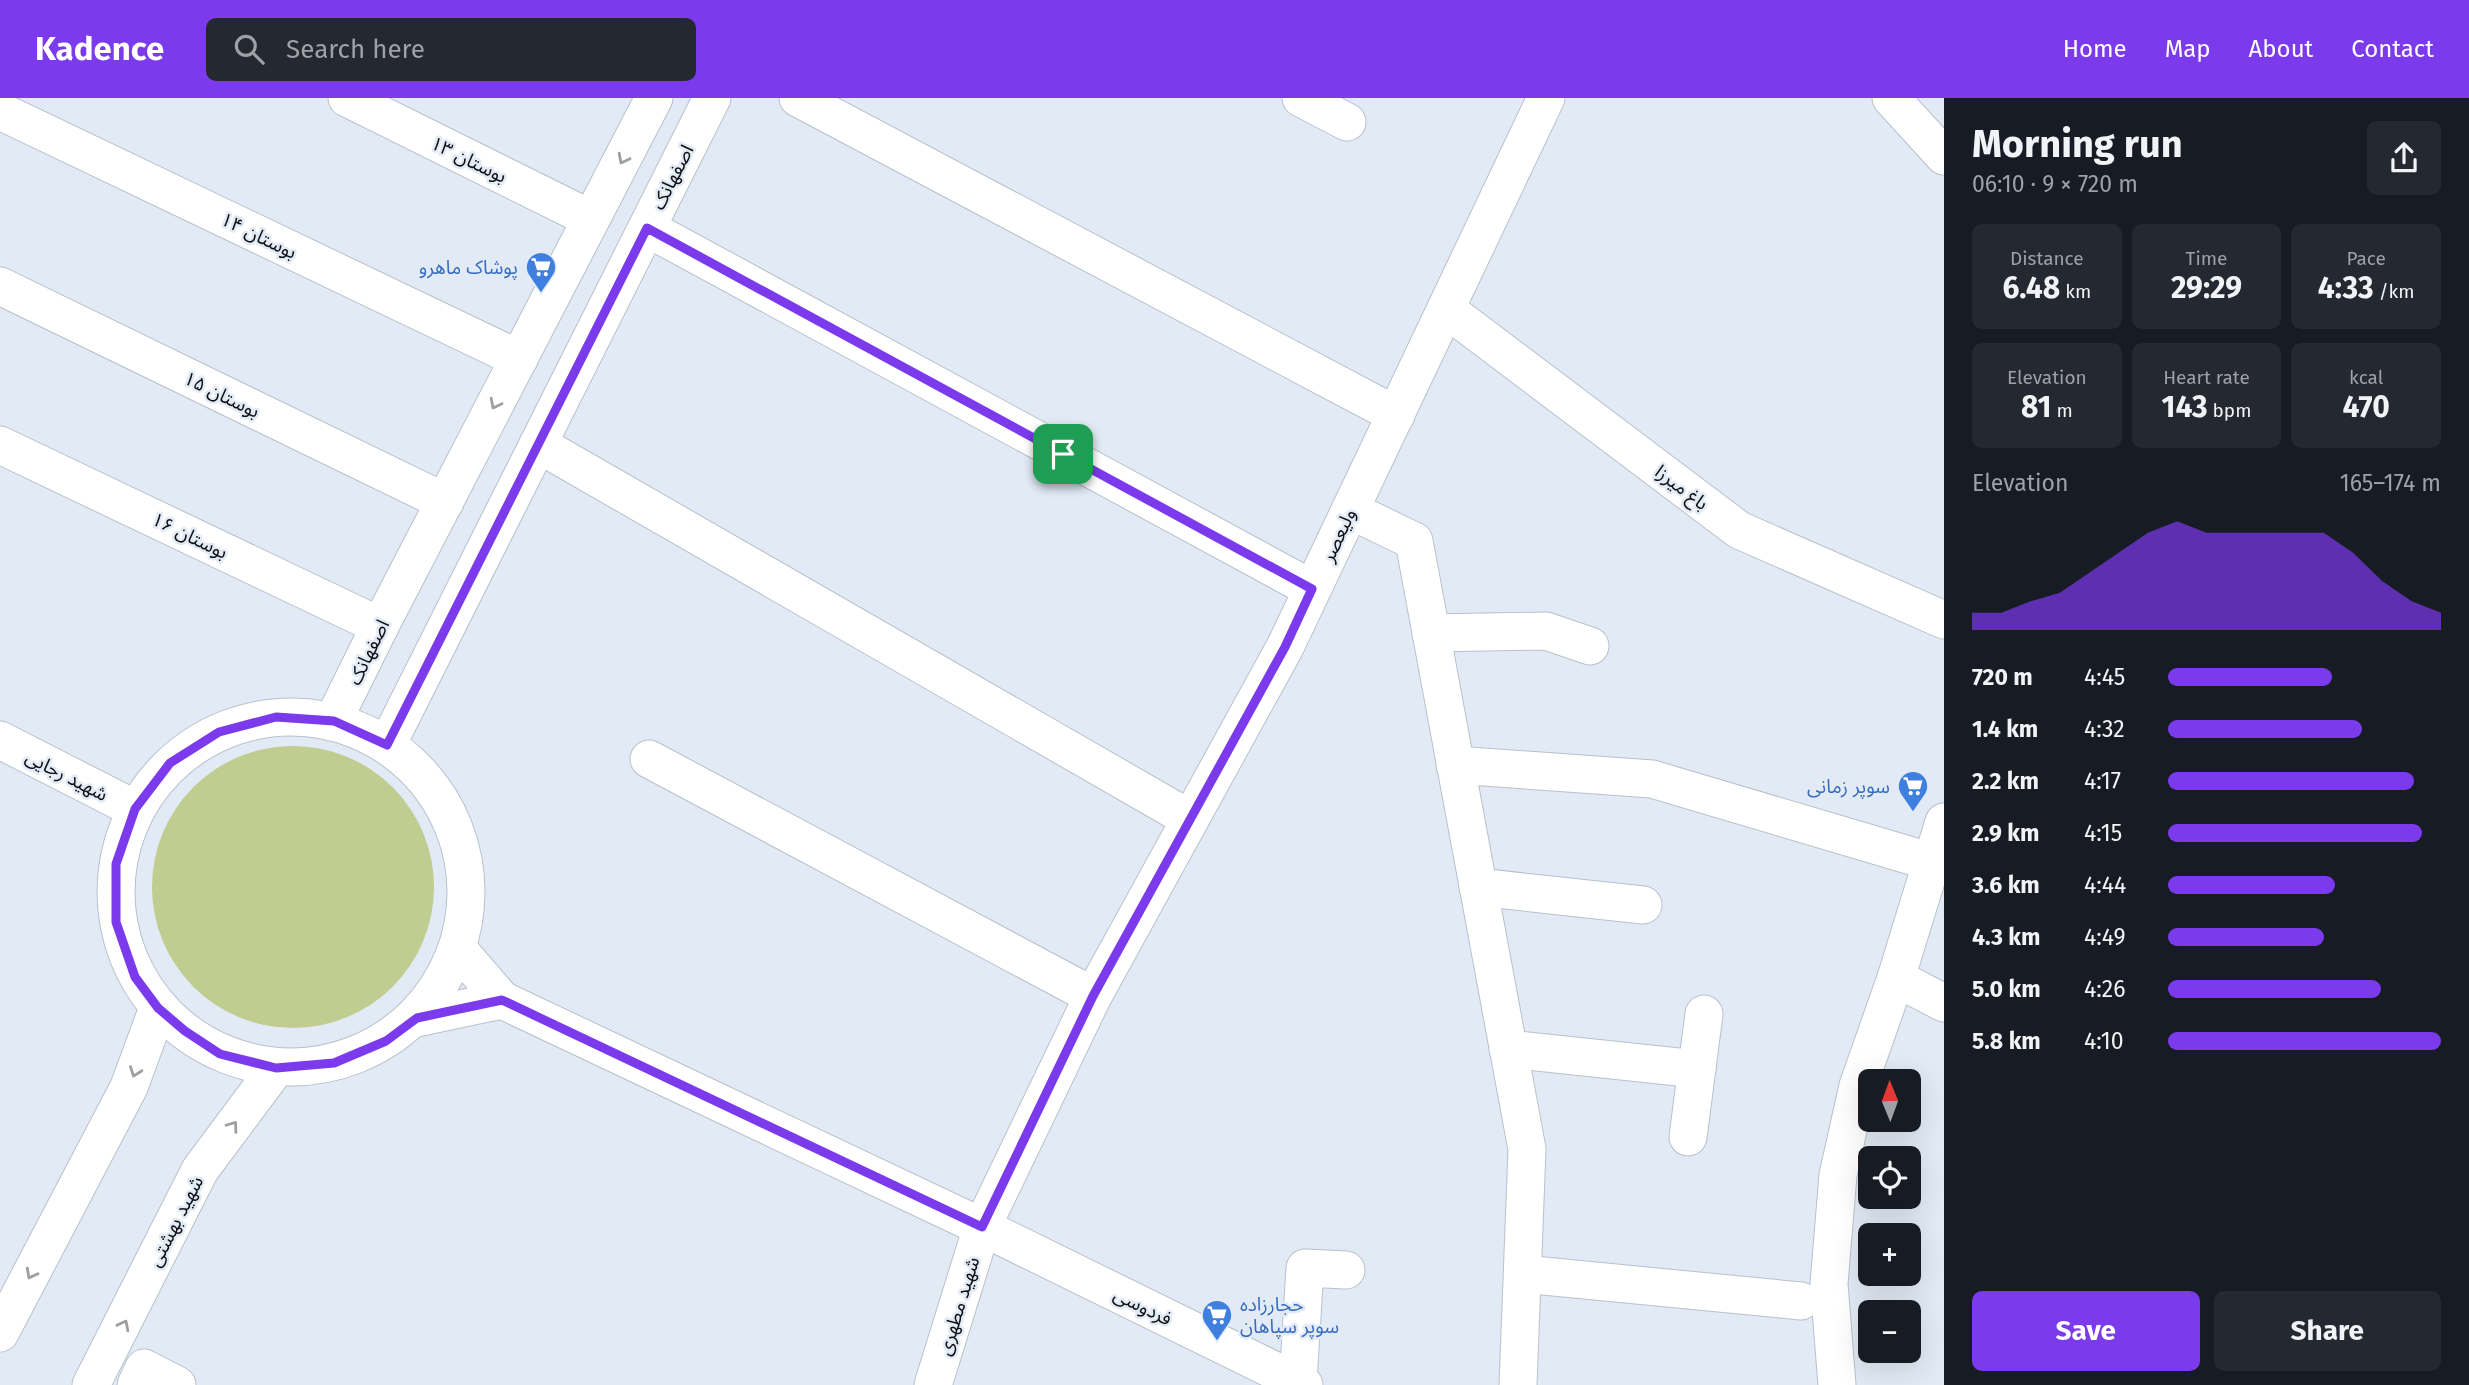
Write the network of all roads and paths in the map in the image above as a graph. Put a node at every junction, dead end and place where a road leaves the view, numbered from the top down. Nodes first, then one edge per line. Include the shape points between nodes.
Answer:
1 (347, 98) edge
2 (654, 98) edge
3 (712, 98) edge
4 (798, 98) edge
5 (1301, 98) edge
6 (1546, 98) edge
7 (1904, 102) edge
8 (0, 111) edge
9 (1347, 122) dead end
10 (1944, 156) edge
11 (591, 219) junction
12 (647, 228) junction
13 (0, 286) edge
14 (1446, 309) junction
15 (519, 359) junction
16 (1396, 415) junction
17 (0, 444) edge
18 (538, 444) junction
19 (445, 502) junction
20 (1350, 510) junction
21 (1312, 589) junction
22 (1944, 620) edge
23 (380, 626) junction
24 (1431, 633) junction
25 (1590, 646) dead end
26 (334, 721) junction
27 (0, 740) edge
28 (387, 745) junction
29 (649, 759) dead end
30 (1455, 765) junction
31 (135, 809) junction
32 (1190, 819) junction
33 (1944, 822) edge
34 (1938, 864) edge
35 (1478, 887) junction
36 (1643, 905) dead end
37 (458, 949) junction
38 (1896, 978) junction
39 (1093, 996) junction
40 (502, 1000) junction
41 (1944, 1003) edge
42 (158, 1008) junction
43 (1704, 1014) dead end
44 (417, 1018) junction
45 (1508, 1049) junction
46 (276, 1068) junction
47 (1697, 1069) junction
48 (1688, 1137) dead end
49 (982, 1227) junction
50 (1346, 1270) dead end
51 (1522, 1274) junction
52 (1801, 1301) dead end
53 (0, 1333) edge
54 (1301, 1384) edge
55 (91, 1385) edge
56 (136, 1385) edge
57 (177, 1385) edge
58 (933, 1385) edge
59 (1518, 1385) edge
60 (1836, 1385) edge

1 - 11 street, بوستان ۱۳
2 -> 11 street, اصفهانک
3 - 12 street, اصفهانک
4 - 16 street
5 - 9 street
6 - 14 street, ولیعصر
7 - 10 street
8 - 15 street, بوستان ۱۴
11 - 15 street, اصفهانک
12 - 18 street, اصفهانک
12 - 21 street
13 - 19 street, بوستان ۱۵
14 - 16 street, ولیعصر
14 - 22 street, باغ میرزا via 1739,530
15 -> 19 street, اصفهانک
16 - 20 street, ولیعصر
17 - 23 street, بوستان ۱۶
18 - 28 street, اصفهانک
18 - 32 street
19 - 23 street, اصفهانک
20 - 21 street, ولیعصر
20 - 24 street via 1414,541
21 - 32 street, ولیعصر
23 - 26 street, اصفهانک
24 - 25 street via 1546,632
24 - 30 street
26 - 28 street
26 - 31 street via 276,717 219,732 170,763
27 - 31 street, شهید رجایی
28 - 37 street via 430,784 458,835 467,892
29 - 39 street
30 - 34 street via 1652,779
30 - 35 street
31 - 42 street via 116,864 116,922 135,977
32 - 39 street, ولیعصر
33 - 34 street
34 - 38 street
35 - 36 street
35 - 45 street
37 - 40 street
37 - 44 street
38 - 41 street
38 - 60 street via 1858,1086 1838,1175 1829,1284
39 - 49 street, ولیعصر
40 - 44 street
40 - 49 street, فردوسی
42 - 46 street via 220,1054
42 -> 53 street via 129,1087
43 - 47 street
44 - 46 street via 386,1041 334,1063
45 - 47 street
45 - 51 street via 1527,1149
55 -> 46 street, شهید بهشتی via 200,1170
47 - 48 street
49 - 54 street, فردوسی
49 - 58 street, شهید مطهری
50 - 54 street via 1305,1268
51 - 52 street
51 - 59 street
56 - 57 street via 144,1368

